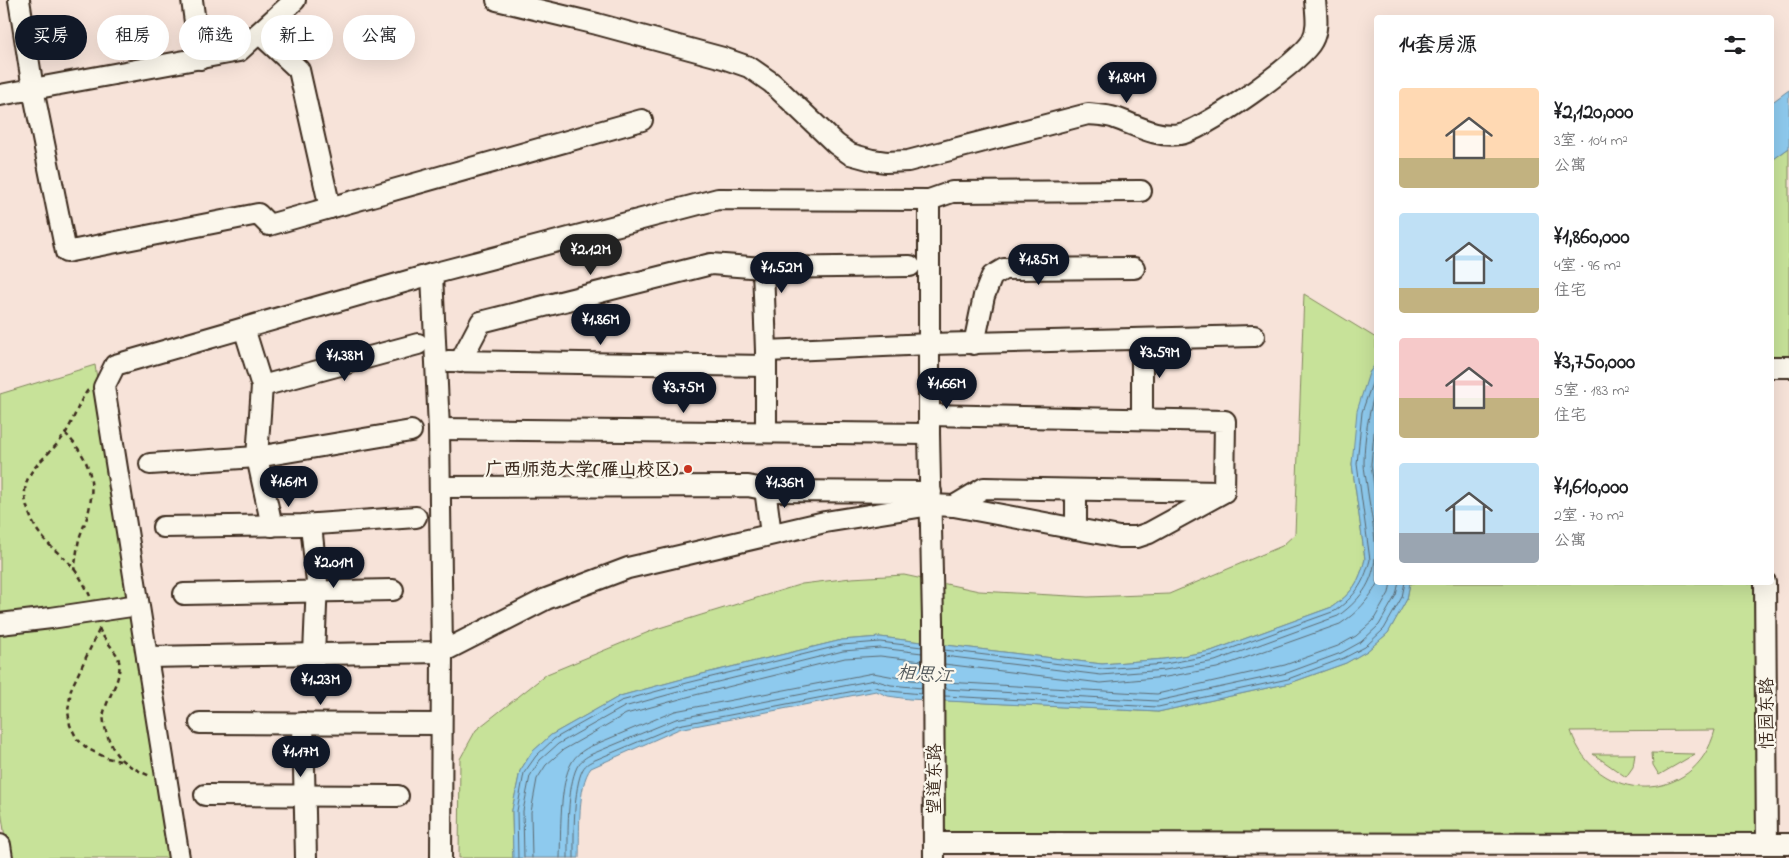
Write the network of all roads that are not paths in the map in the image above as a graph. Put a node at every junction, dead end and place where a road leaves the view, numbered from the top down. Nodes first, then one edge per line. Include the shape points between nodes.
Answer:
1 (18, 0) edge
2 (192, 0) edge
3 (295, 0) edge
4 (497, 0) edge
5 (1315, 0) edge
6 (194, 15) edge
7 (258, 33) junction
8 (251, 40) edge
9 (189, 60) edge
10 (33, 89) junction
11 (0, 96) edge
12 (642, 120) dead end
13 (1141, 191) dead end
14 (929, 200) junction
15 (330, 208) junction
16 (910, 266) dead end
17 (763, 268) junction
18 (1134, 268) dead end
19 (432, 274) junction
20 (244, 328) junction
21 (1254, 336) dead end
22 (1142, 339) junction
23 (418, 344) dead end
24 (930, 344) junction
25 (974, 344) junction
26 (766, 358) junction
27 (436, 361) junction
28 (460, 362) junction
29 (1774, 367) edge
30 (1789, 367) edge
31 (262, 386) junction
32 (1142, 419) junction
33 (929, 425) junction
34 (439, 429) junction
35 (411, 431) dead end
36 (766, 432) junction
37 (258, 457) junction
38 (150, 464) dead end
39 (440, 487) junction
40 (765, 489) junction
41 (1076, 490) junction
42 (1224, 492) junction
43 (931, 499) junction
44 (954, 506) junction
45 (416, 517) dead end
46 (311, 525) junction
47 (272, 526) junction
48 (163, 527) dead end
49 (1076, 529) junction
50 (771, 534) junction
51 (1766, 585) edge
52 (393, 590) dead end
53 (316, 591) junction
54 (184, 594) dead end
55 (138, 605) junction
56 (0, 624) edge
57 (442, 652) junction
58 (314, 654) junction
59 (147, 657) junction
60 (200, 723) dead end
61 (303, 723) junction
62 (441, 724) junction
63 (205, 795) dead end
64 (305, 796) junction
65 (398, 796) dead end
66 (1767, 844) junction
67 (1789, 844) edge
68 (0, 845) edge
69 (934, 850) edge
70 (1217, 851) edge
71 (1244, 851) edge
72 (1566, 851) edge
73 (1618, 851) edge
74 (2, 858) edge
75 (179, 858) edge
76 (306, 858) edge
77 (441, 858) edge

1 - 10 street
2 - 6 street
3 - 7 street
4 - 5 street via 615,28 749,67 772,83 850,154 886,162 908,161 1088,114 1112,117 1149,132 1182,134 1215,119 1304,52 1316,32
7 - 8 street
7 - 15 street via 300,70
9 - 10 street
10 - 11 street
10 - 15 street via 66,252 258,214 269,225
12 - 15 street
13 - 14 street via 952,192
14 - 19 street via 718,199
14 - 24 street, 望道东路
16 - 17 street
17 - 26 street
17 - 28 street via 711,264 481,322
18 - 25 street via 1004,269 992,276 984,296
19 - 20 street
19 - 27 street
20 - 31 street
20 - 55 street via 115,365 105,384
21 - 22 street
22 - 25 street
22 - 32 street
23 - 31 street
24 - 25 street
24 - 26 street
24 - 33 street, 望道东路
26 - 28 street
26 - 36 street
27 - 28 street
27 - 34 street
29 - 30 street
31 - 37 street
32 - 33 street
32 - 42 street via 1225,421
33 - 36 street
33 - 43 street, 望道东路
34 - 36 street
34 - 39 street
35 - 37 street
37 - 38 street
37 - 47 street
39 - 40 street via 748,486
39 - 57 street
40 - 43 street
40 - 50 street
41 - 42 street
41 - 44 street via 984,488
41 - 49 street
42 - 49 street via 1142,535 1119,537
43 - 44 street
43 - 50 street
43 - 69 street, 望道东路
44 - 49 street
45 - 46 street
46 - 47 street
46 - 53 street
47 - 48 street
50 - 57 street via 628,568 587,582 546,599
51 - 66 street, 恬园东路
52 - 53 street
53 - 54 street
53 - 58 street
55 - 56 street via 97,620
55 - 59 street
57 - 58 street
57 - 62 street
58 - 59 street
59 - 75 street
60 - 61 street
61 - 62 street
61 - 64 street
62 - 77 street
63 - 64 street
64 - 65 street
64 - 76 street
66 - 67 street
66 - 73 street
68 - 74 street
69 - 70 street
70 - 71 street
71 - 72 street
72 - 73 street

